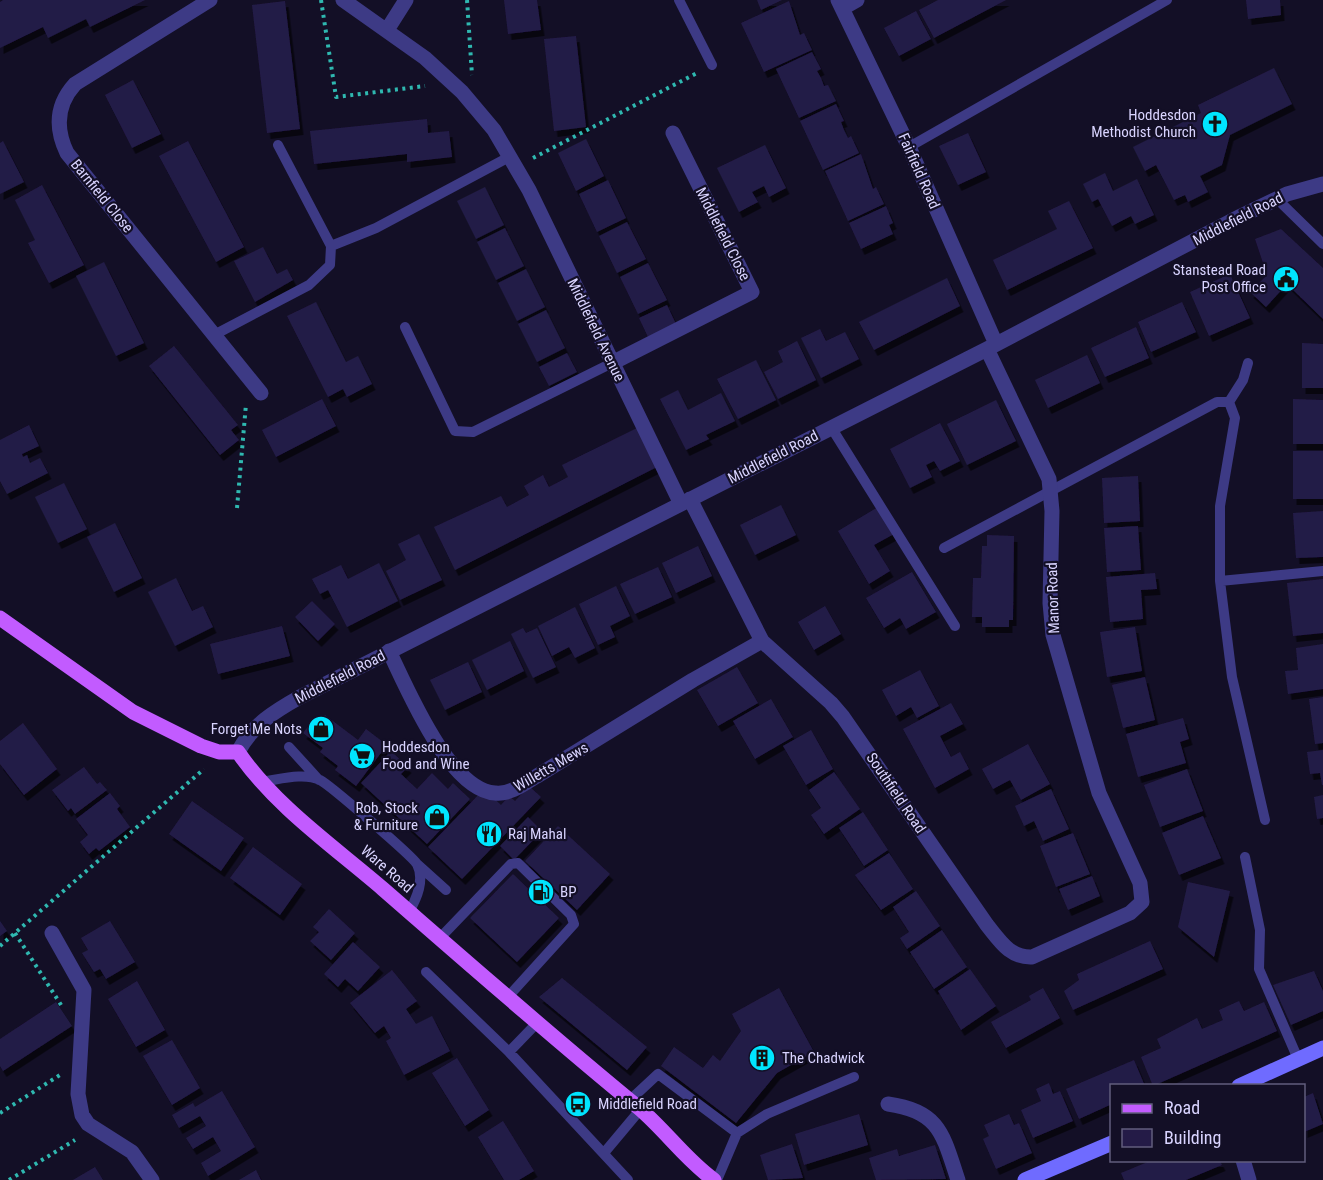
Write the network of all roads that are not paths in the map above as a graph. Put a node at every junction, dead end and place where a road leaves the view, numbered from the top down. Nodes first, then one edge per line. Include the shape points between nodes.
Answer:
1 (210, 0) edge
2 (343, 0) edge
3 (406, 0) edge
4 (679, 0) edge
5 (857, 0) edge
6 (1167, 0) edge
7 (840, 4) edge
8 (387, 30) junction
9 (712, 65) road end
10 (673, 133) dead end
11 (278, 145) dead end
12 (909, 147) junction
13 (514, 161) junction
14 (1323, 184) edge
15 (1277, 199) junction
16 (1323, 244) edge
17 (331, 246) junction
18 (405, 327) dead end
19 (214, 335) junction
20 (992, 347) junction
21 (612, 363) junction
22 (1248, 363) dead end
23 (261, 393) dead end
24 (1229, 402) junction
25 (831, 427) junction
26 (1051, 491) junction
27 (686, 501) junction
28 (944, 548) dead end
29 (1323, 571) edge
30 (1221, 581) junction
31 (0, 618) edge
32 (955, 626) dead end
33 (762, 641) junction
34 (389, 651) junction
35 (289, 747) dead end
36 (238, 752) junction
37 (320, 780) junction
38 (260, 782) junction
39 (1265, 820) dead end
40 (1245, 857) dead end
41 (416, 863) junction
42 (1140, 883) joint
43 (446, 890) dead end
44 (410, 912) junction
45 (52, 933) dead end
46 (439, 939) junction
47 (426, 972) dead end
48 (507, 998) junction
49 (536, 1024) junction
50 (1323, 1048) edge
51 (509, 1052) junction
52 (1298, 1059) junction
53 (854, 1077) dead end
54 (1243, 1084) edge
55 (888, 1104) dead end
56 (635, 1105) junction
57 (737, 1133) junction
58 (1110, 1144) edge
59 (604, 1153) junction
60 (1243, 1162) edge
61 (697, 1174) edge
62 (152, 1180) edge
63 (628, 1180) edge
64 (716, 1180) edge
65 (958, 1180) edge
66 (1024, 1180) edge
67 (1249, 1180) edge

1 - 19 street, Barnfield Close via 75,84 63,100 58,131 67,153
2 - 8 street, Middlefield Avenue
3 - 8 street
4 - 9 lane
5 - 7 street
6 - 12 lane
7 - 12 street, Fairfield Road
8 - 13 street, Middlefield Avenue via 453,82 475,105
10 - 21 street, Middlefield Close via 752,292
11 - 17 lane
12 - 20 street, Fairfield Road
13 - 17 lane
13 - 21 street, Middlefield Avenue
14 - 15 street, Middlefield Road
15 - 16 lane
15 - 20 street, Middlefield Road
17 - 19 lane via 330,265 317,280
18 - 21 lane via 455,431 473,432
19 - 23 street, Barnfield Close
20 - 25 street, Middlefield Road
20 - 26 street, Manor Road via 1045,467
21 - 27 street, Middlefield Avenue
22 - 24 lane
24 - 26 lane via 1217,402
24 - 30 lane via 1235,418 1220,506
25 - 27 street, Middlefield Road
25 - 32 lane
26 - 28 lane
26 - 42 street, Manor Road via 1050,603 1058,655 1099,793
27 - 33 street, Southfield Road
27 - 34 street, Middlefield Road
29 - 30 lane
30 - 39 lane via 1232,677
31 - 36 main road via 133,712 186,740 219,752
33 - 34 street, Willetts Mews via 537,777 497,794 474,784 448,759 432,736
33 - 42 street, Southfield Road via 843,717 987,925 1015,955 1023,958 1040,954 1130,913 1142,902
34 - 36 street, Middlefield Road via 264,719
35 - 37 lane
36 - 38 main road, Ware Road
37 - 38 lane via 288,778
37 - 41 lane
38 - 44 main road, Ware Road
40 - 52 lane via 1260,930 1259,969
41 - 43 lane
41 - 44 lane via 420,883
44 - 46 main road, Ware Road
45 - 62 street via 84,990 79,1104 88,1124 132,1152
46 - 48 main road, Ware Road
46 - 48 lane via 511,864 518,863 572,915 574,924
47 - 51 lane
48 - 49 main road, Ware Road
49 - 51 lane
49 - 56 main road, Ware Road
50 - 52 street
51 - 59 lane
52 - 54 street
53 - 57 lane via 767,1114
55 - 65 street via 917,1110 934,1122 945,1139
56 - 57 lane via 658,1074
56 - 59 lane
56 - 61 main road, Ware Road via 683,1150
57 - 64 lane
58 - 66 street
59 - 63 lane
60 - 67 street
61 - 64 main road, Ware Road

